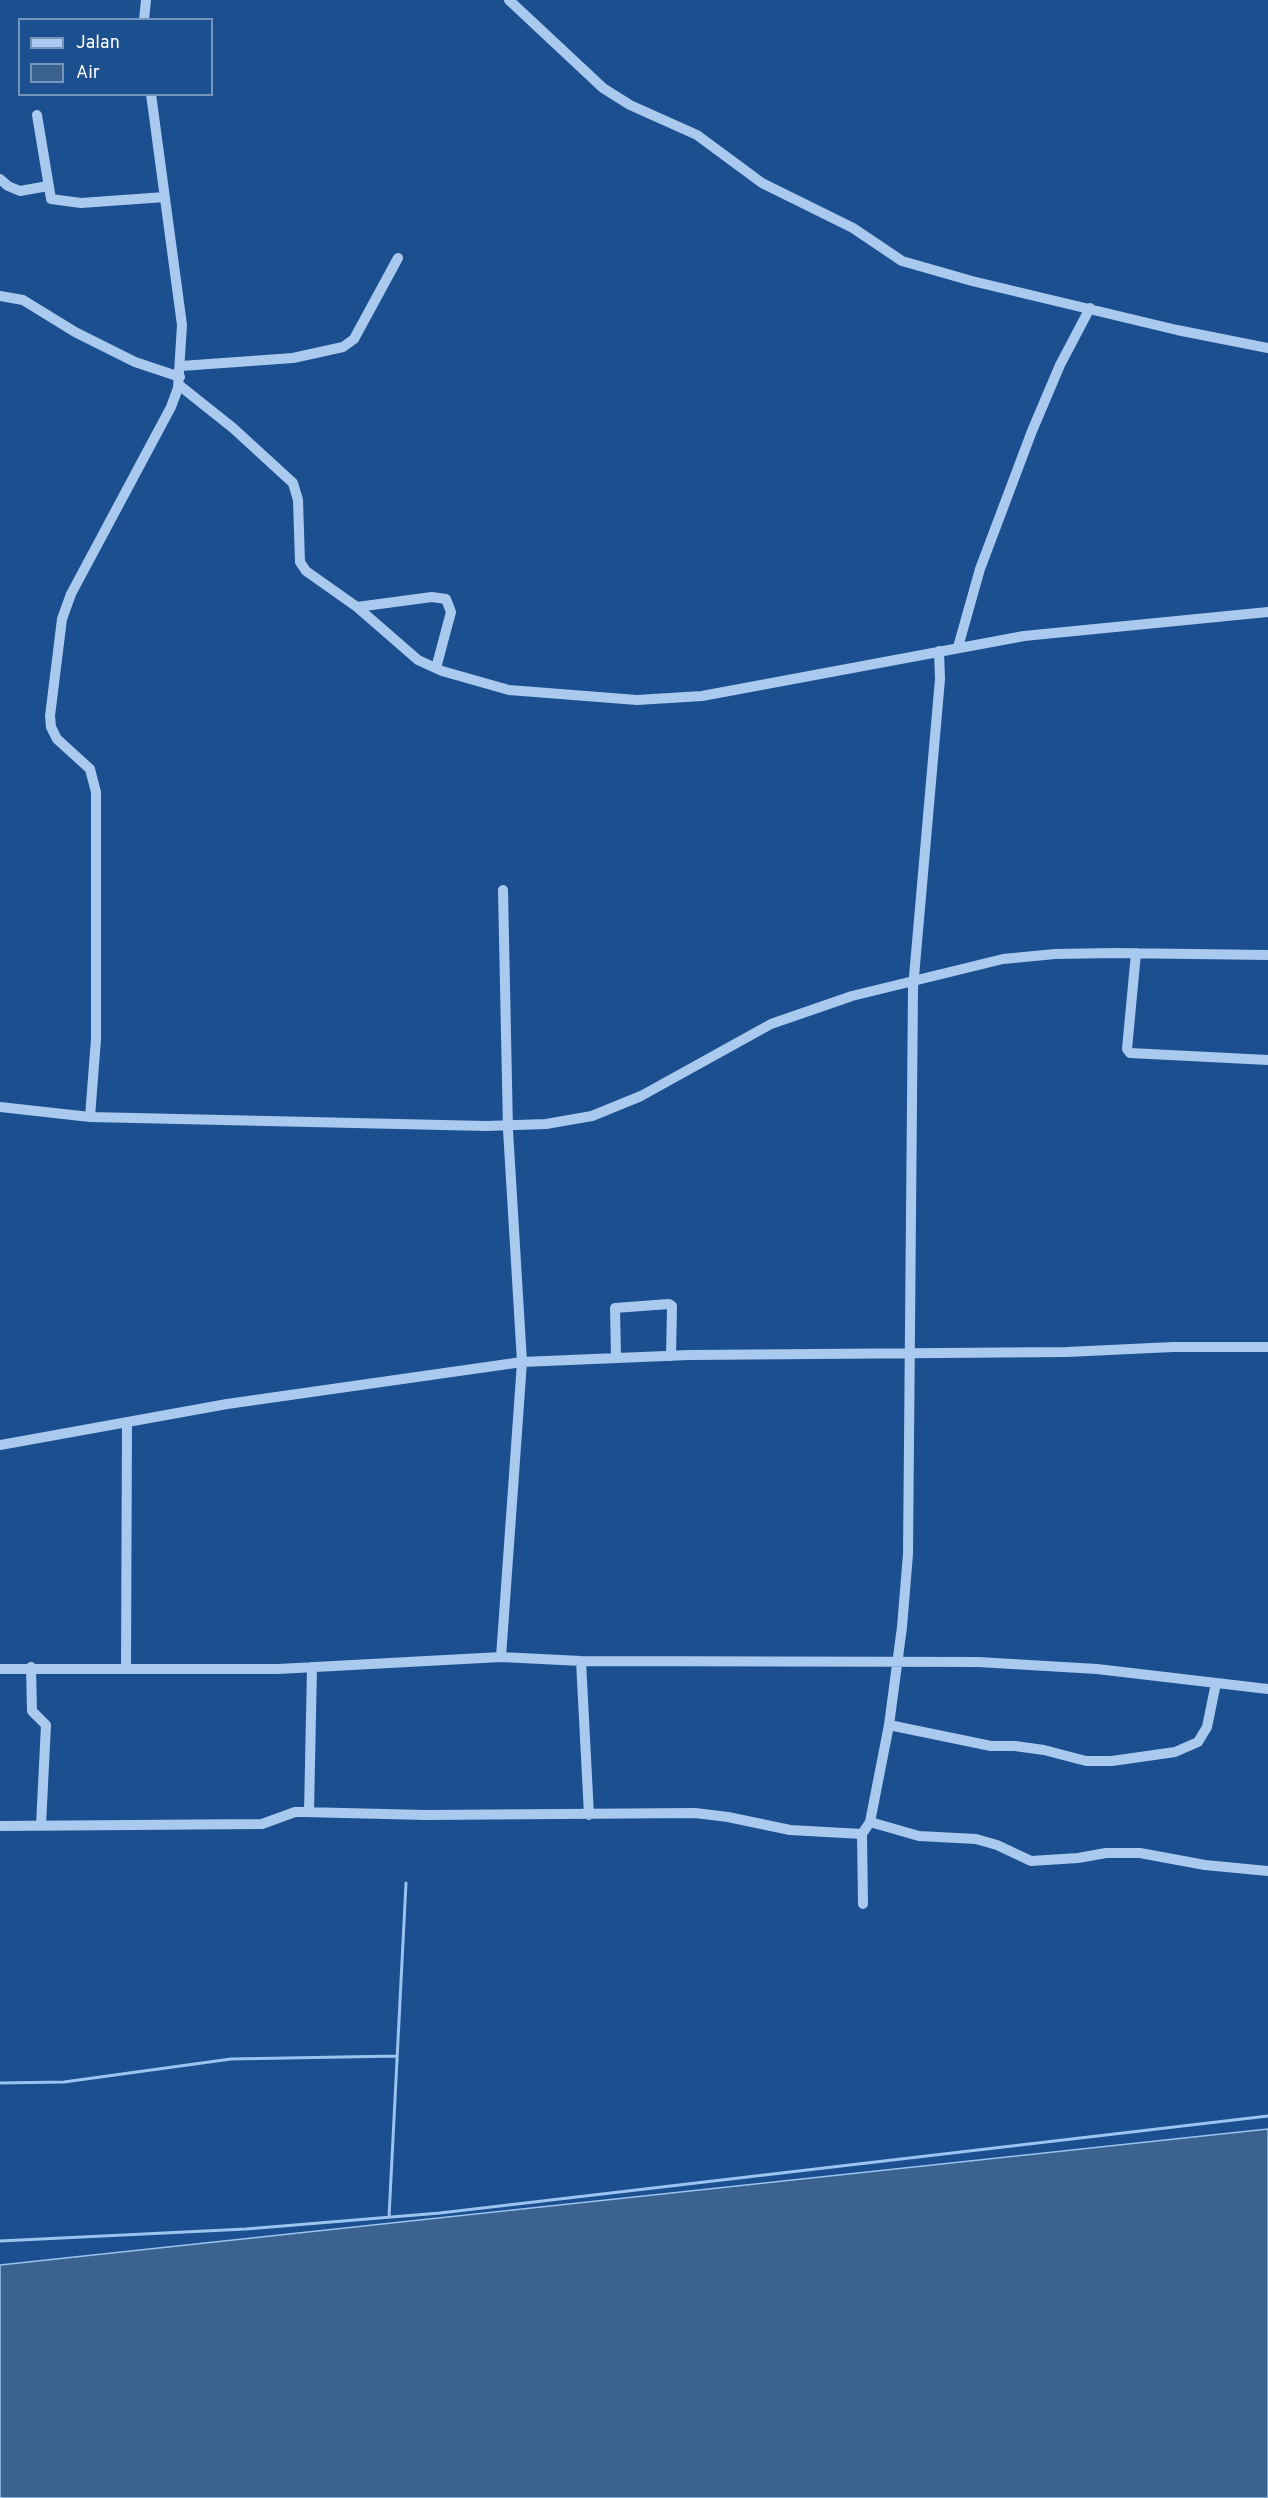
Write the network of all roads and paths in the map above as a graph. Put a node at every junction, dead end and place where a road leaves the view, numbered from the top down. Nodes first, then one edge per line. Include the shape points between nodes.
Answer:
1 (146, 0) edge
2 (509, 0) edge
3 (144, 18) edge
4 (151, 96) edge
5 (37, 115) dead end
6 (0, 179) edge
7 (48, 186) junction
8 (165, 197) junction
9 (398, 258) dead end
10 (0, 296) edge
11 (1090, 308) junction
12 (1268, 348) edge
13 (180, 376) junction
14 (357, 607) junction
15 (1268, 612) edge
16 (958, 647) junction
17 (939, 651) junction
18 (436, 668) junction
19 (503, 890) dead end
20 (1136, 952) junction
21 (1268, 956) edge
22 (913, 981) junction
23 (1268, 1060) edge
24 (0, 1107) edge
25 (90, 1117) junction
26 (508, 1127) junction
27 (1268, 1347) edge
28 (908, 1352) junction
29 (671, 1356) junction
30 (616, 1357) junction
31 (522, 1362) junction
32 (127, 1423) junction
33 (0, 1445) edge
34 (501, 1657) junction
35 (581, 1661) junction
36 (898, 1662) junction
37 (31, 1667) junction
38 (312, 1667) junction
39 (126, 1668) junction
40 (0, 1669) edge
41 (1216, 1683) junction
42 (1268, 1689) edge
43 (889, 1725) junction
44 (309, 1812) junction
45 (589, 1815) junction
46 (870, 1822) junction
47 (41, 1825) junction
48 (0, 1826) edge
49 (862, 1834) junction
50 (1268, 1871) edge
51 (863, 1904) dead end

1 - 3 street
2 - 11 street via 603,88 630,105 697,135 762,183 853,228 902,261
4 - 8 street
5 - 7 street
6 - 7 street via 20,190
7 - 8 street via 50,196 58,202
8 - 13 street via 182,325
9 - 13 street via 354,339 343,347
10 - 13 street via 23,300 135,362
11 - 12 street
11 - 16 street via 1032,431 980,568
13 - 14 street via 293,483 298,500 301,565
13 - 25 street via 171,407 71,594 64,612 51,696 51,727 57,739 90,769 96,792 96,1039
14 - 18 street via 408,653
14 - 18 street via 432,597 446,599 451,612
15 - 16 street via 1024,636
16 - 17 street
17 - 18 street via 663,700 509,690
17 - 22 street via 940,679
19 - 26 street
20 - 21 street
20 - 22 street via 1003,959
20 - 23 street via 1127,1049 1130,1053
22 - 26 street via 852,996 771,1024 672,1081 592,1116
22 - 28 street
24 - 25 street
25 - 26 street
26 - 31 street
27 - 28 street
28 - 29 street
28 - 36 street via 908,1554
29 - 30 street
29 - 30 street via 669,1304 615,1308
30 - 31 street
31 - 32 street via 261,1399
31 - 34 street
32 - 33 street
32 - 39 street
34 - 35 street
34 - 38 street
35 - 36 street
35 - 45 street
36 - 41 street via 1038,1664
36 - 43 street
37 - 39 street
37 - 40 street
37 - 47 street via 32,1711 46,1725
38 - 39 street
38 - 44 street
41 - 42 street
41 - 43 street via 1207,1727 1198,1742 1174,1752 1112,1761 1086,1761 1044,1750 990,1746
43 - 46 street
44 - 45 street
44 - 47 street via 295,1812 262,1824
45 - 49 street via 696,1813 790,1830
46 - 49 street
46 - 50 street via 920,1836 976,1839 1031,1861 1140,1853
47 - 48 street
49 - 51 street

